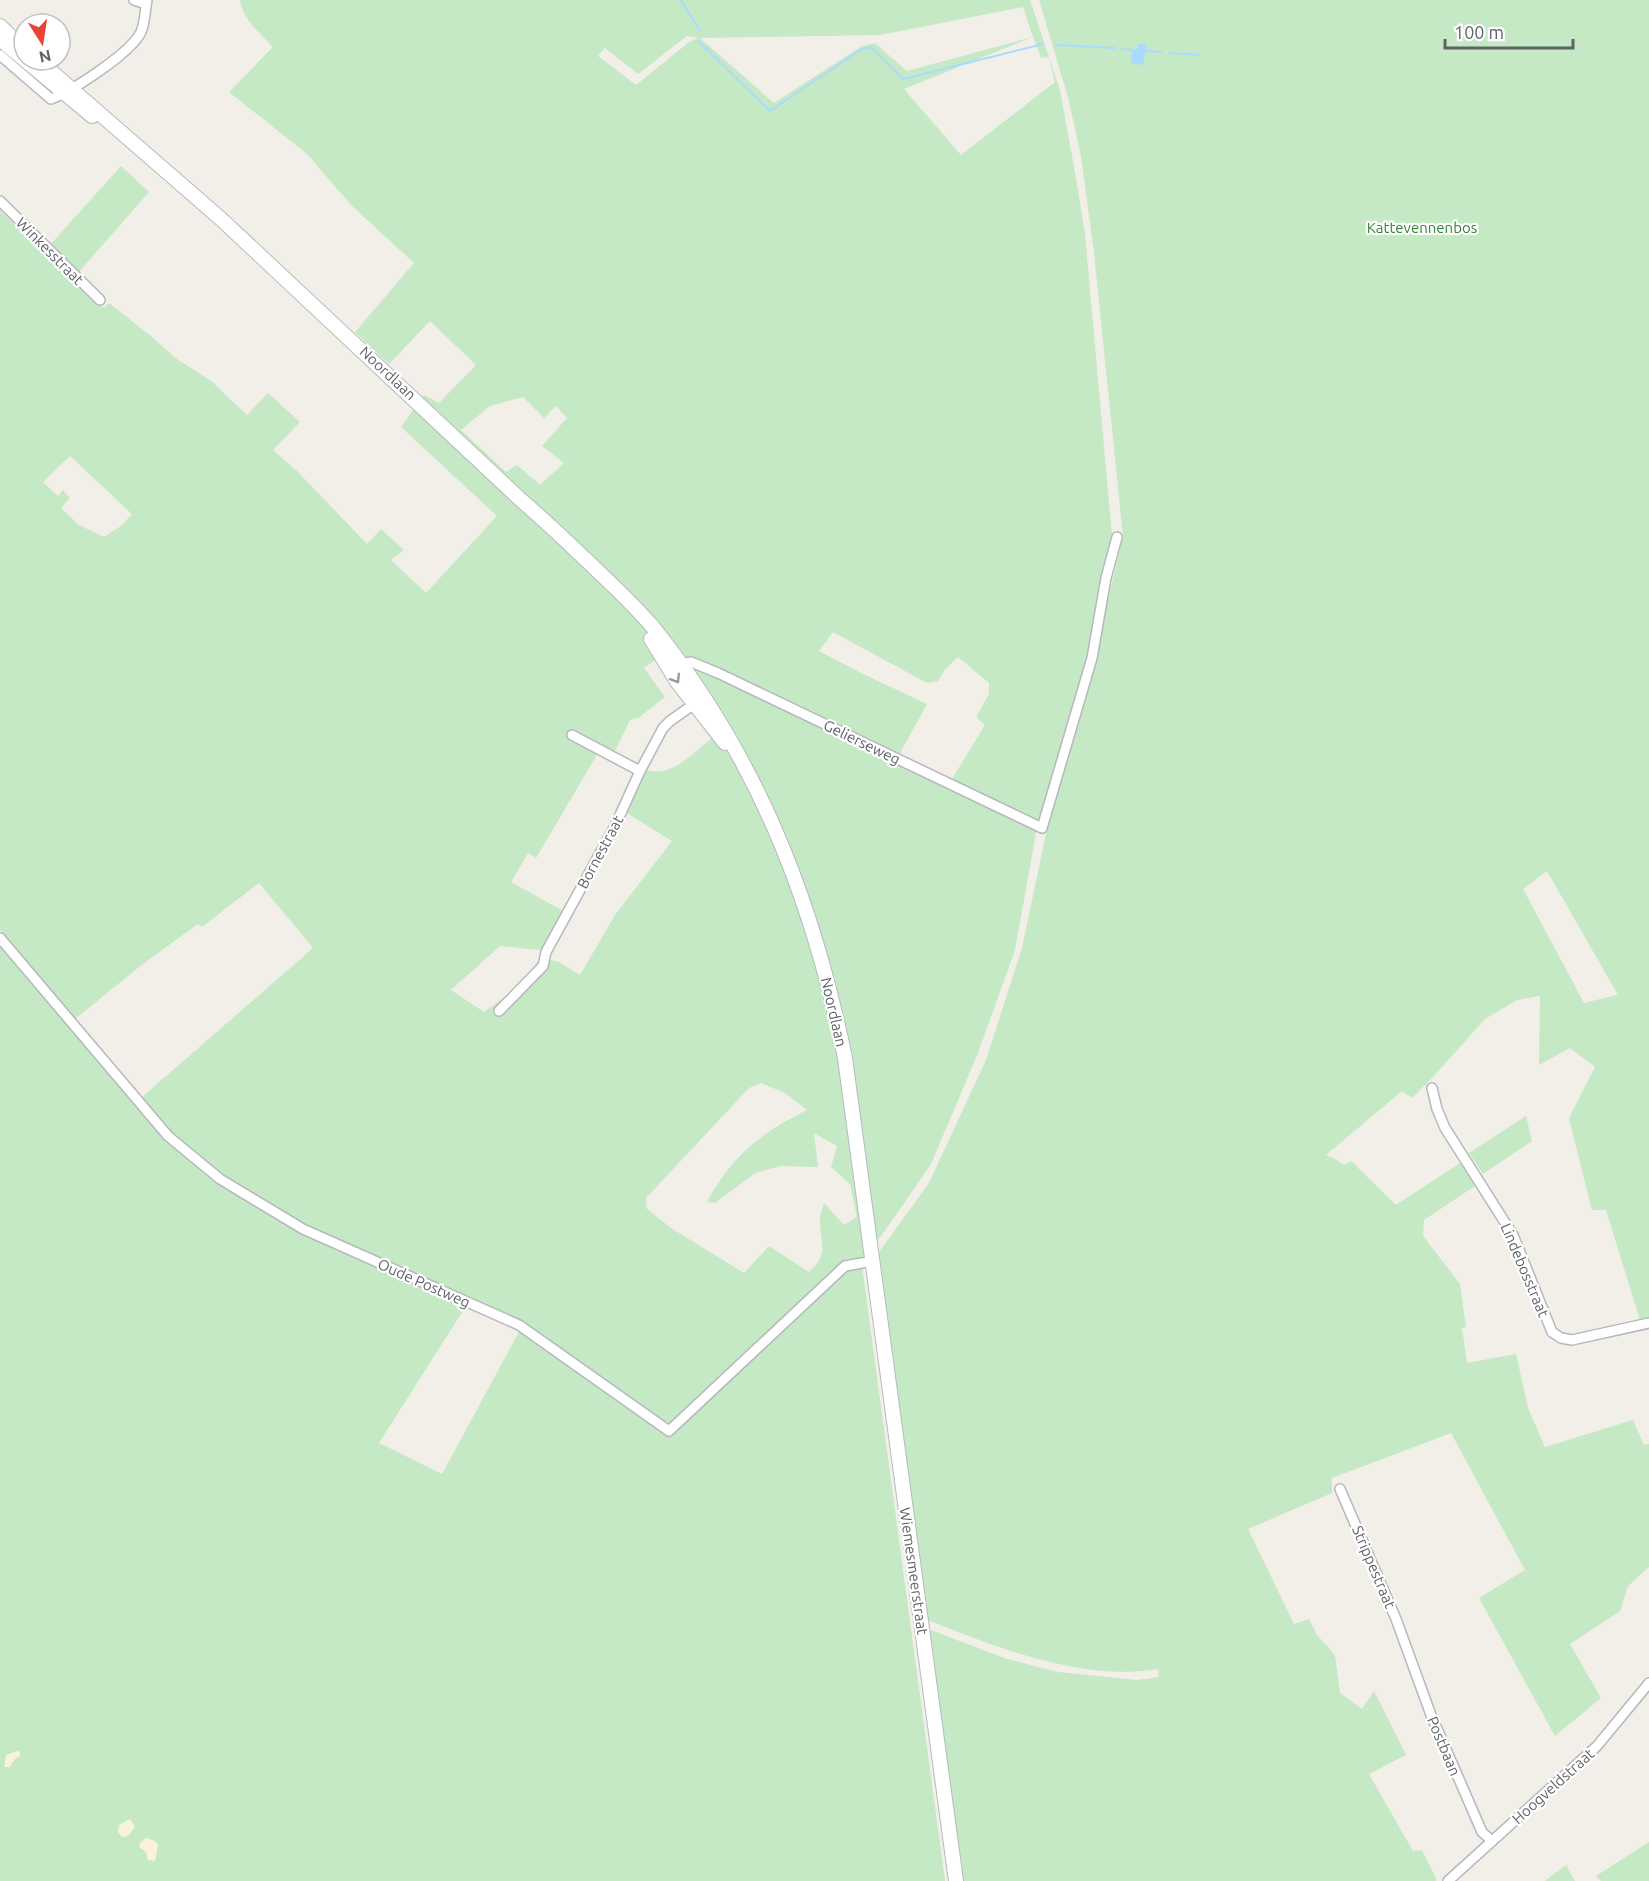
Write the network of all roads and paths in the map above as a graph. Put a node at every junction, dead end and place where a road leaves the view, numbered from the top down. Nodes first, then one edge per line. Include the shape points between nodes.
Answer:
1 (134, 0) edge
2 (147, 2) edge
3 (0, 26) edge
4 (12, 38) edge
5 (0, 39) edge
6 (0, 55) edge
7 (50, 72) edge
8 (68, 91) junction
9 (0, 201) edge
10 (100, 300) dead end
11 (1117, 537) dead end
12 (606, 579) junction
13 (680, 664) junction
14 (699, 701) junction
15 (572, 735) dead end
16 (640, 771) junction
17 (0, 938) edge
18 (499, 1011) dead end
19 (1432, 1088) dead end
20 (873, 1261) junction
21 (1649, 1323) edge
22 (1341, 1489) dead end
23 (1404, 1646) joint
24 (1649, 1683) edge
25 (1492, 1841) junction
26 (956, 1881) edge
27 (1448, 1881) edge

1 - 2 street
2 - 8 street via 138,37 103,69
3 - 4 main road
5 - 8 main road, Noordlaan
6 - 8 street, Noordlaan via 51,99
7 - 8 main road, Noordlaan
8 - 12 main road, Noordlaan via 221,219
9 - 10 street, Winkesstraat
11 - 13 street, Gelierseweg via 1092,658 1042,828 718,673 691,662
12 - 13 main road, Noordlaan via 638,611
12 -> 14 main road, Noordlaan
13 - 14 main road, Noordlaan
14 - 16 street, Bornestraat via 663,728
14 - 20 main road, Noordlaan via 749,777 770,819 796,880 826,976 844,1058
15 - 16 street
16 - 18 street, Bornestraat via 615,826 546,952 543,966
17 - 20 street, Oude Postweg via 168,1136 219,1179 303,1229 519,1325 669,1431 845,1266
19 - 21 street, Lindebosstraat via 1445,1128 1513,1235 1552,1332 1572,1340
20 - 26 main road, Wiemesmeerstraat
22 - 23 street, Strippestraat
23 - 25 street, Postbaan via 1482,1832
24 - 25 street, Hoogveldstraat via 1597,1746
25 - 27 street, Hoogveldstraat

